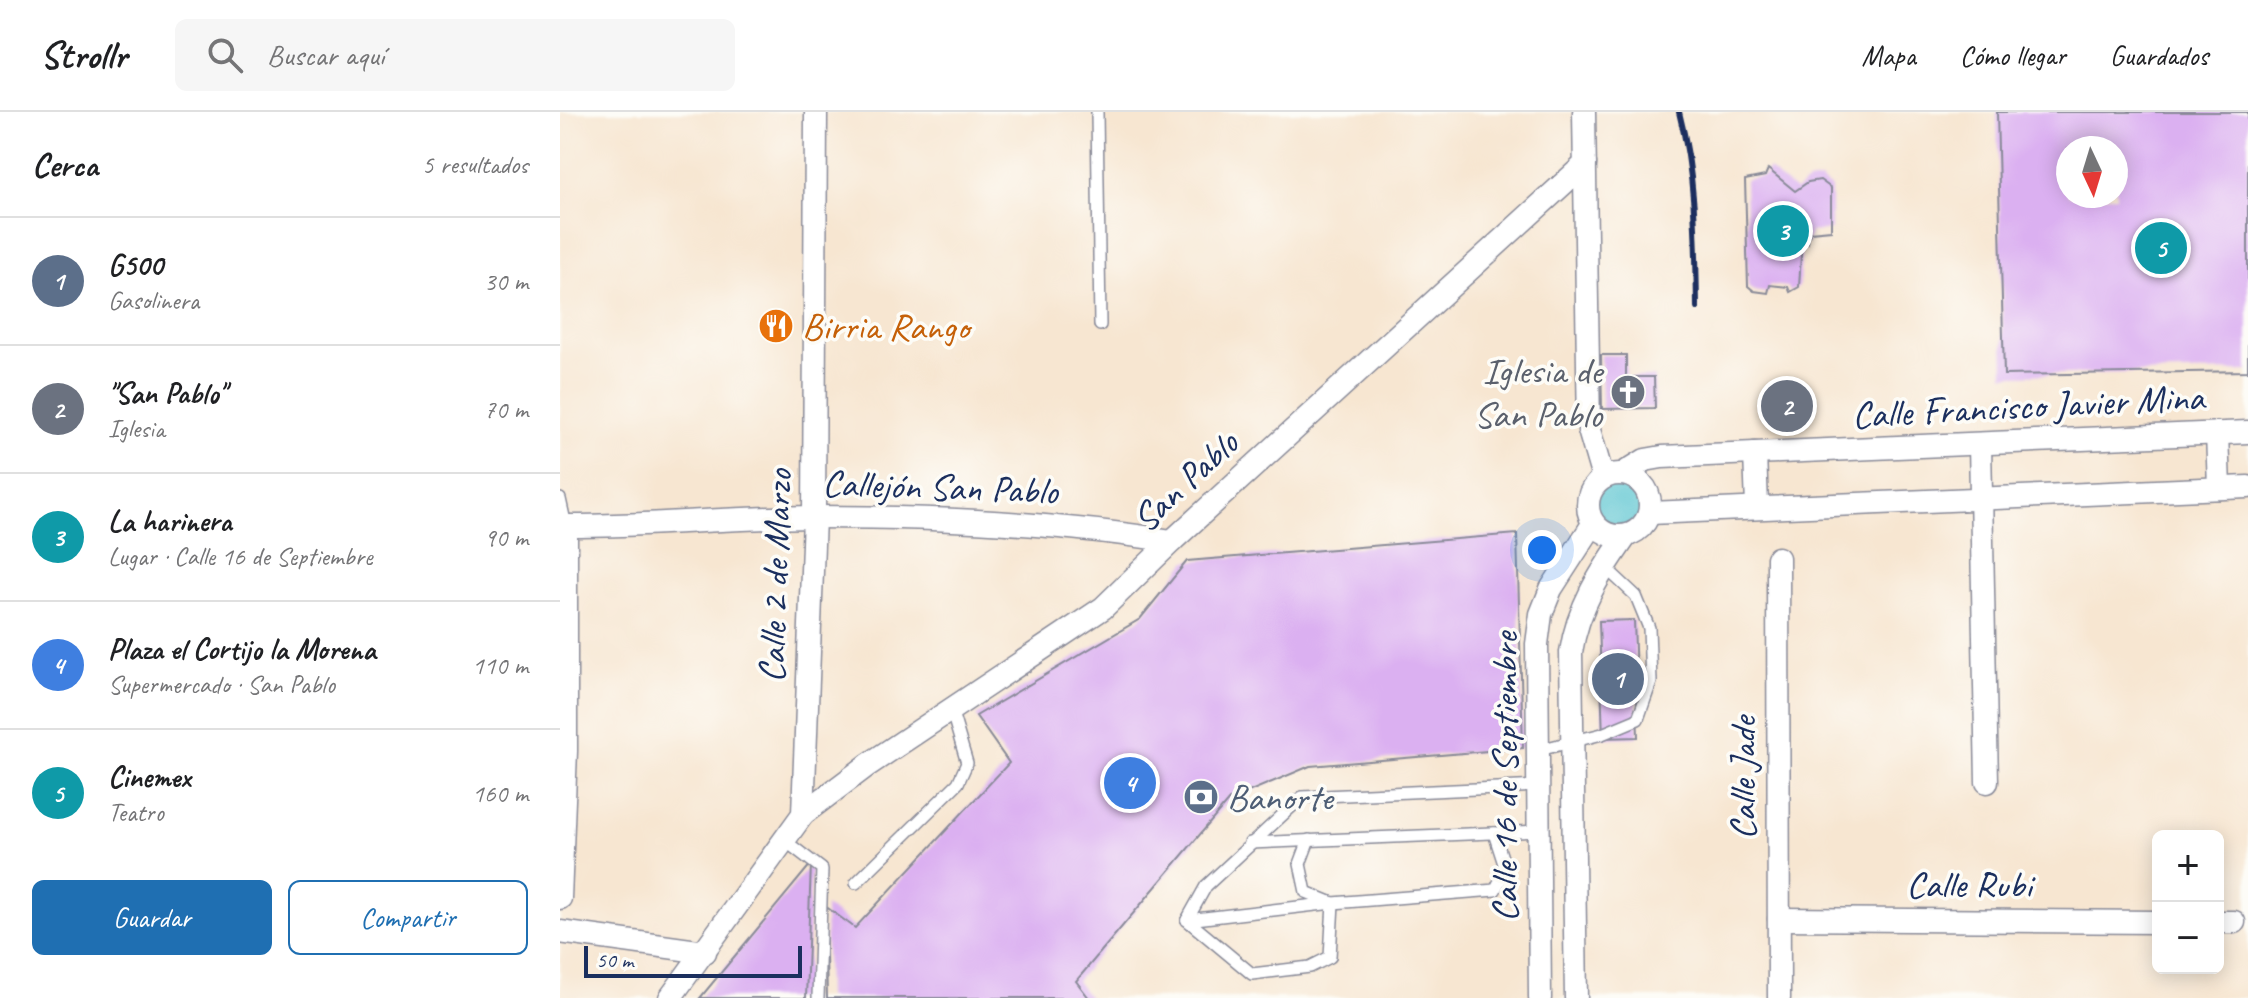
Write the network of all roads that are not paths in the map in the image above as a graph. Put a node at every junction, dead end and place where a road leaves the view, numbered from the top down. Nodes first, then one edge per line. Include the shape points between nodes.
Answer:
1 (816, 112) edge
2 (1097, 112) edge
3 (1584, 112) edge
4 (1585, 164) junction
5 (1100, 325) dead end
6 (2248, 432) edge
7 (2217, 433) junction
8 (1980, 445) junction
9 (1755, 453) junction
10 (1613, 476) junction
11 (2248, 487) edge
12 (2219, 488) junction
13 (1979, 498) junction
14 (560, 499) edge
15 (1757, 507) junction
16 (1650, 513) junction
17 (814, 517) junction
18 (1593, 524) junction
19 (563, 526) edge
20 (1626, 536) junction
21 (1172, 541) junction
22 (1778, 558) dead end
23 (1605, 566) junction
24 (563, 703) edge
25 (951, 709) junction
26 (1573, 743) junction
27 (1539, 750) junction
28 (1987, 782) dead end
29 (1539, 786) junction
30 (562, 790) edge
31 (803, 814) junction
32 (1539, 831) junction
33 (1494, 833) junction
34 (784, 840) junction
35 (1309, 840) junction
36 (1250, 843) junction
37 (856, 883) dead end
38 (560, 898) edge
39 (1333, 903) junction
40 (1779, 919) junction
41 (1187, 920) junction
42 (2152, 922) edge
43 (560, 932) edge
44 (705, 952) junction
45 (670, 998) edge
46 (818, 998) edge
47 (1540, 998) edge
48 (1576, 998) edge
49 (1779, 998) edge

1 - 17 street, Calle 2 de Marzo
2 - 5 lane
3 - 4 street
4 - 10 street via 1589,430
4 - 21 street, San Pablo
6 - 7 street, Calle Francisco Javier Mina
7 - 8 street, Calle Francisco Javier Mina
7 - 12 street
8 - 9 street, Calle Francisco Javier Mina
8 - 13 street
9 - 10 street, Calle Francisco Javier Mina via 1645,460
9 - 15 street
10 - 16 street via 1642,483
10 - 18 street via 1593,487 1588,499
11 - 12 street
12 - 13 street
13 - 15 street
13 - 28 street
14 - 19 lane
15 - 16 street
16 - 20 street
17 - 19 street, Callejón San Pablo
17 - 21 street, Callejón San Pablo via 1003,522
17 - 31 street, Calle 2 de Marzo
18 - 20 street via 1602,532
18 - 27 street, Calle 16 de Septiembre via 1541,614
19 - 24 street
20 - 23 street, Calle 16 de Septiembre
21 - 25 street, San Pablo via 1103,608
22 - 40 street, Calle Jade
23 - 26 street, Calle 16 de Septiembre via 1575,625
23 - 26 lane via 1636,596 1649,628 1651,682 1638,719
24 - 30 street
25 - 31 street, San Pablo
25 - 37 lane via 967,763 958,783
26 - 27 lane
26 - 48 street, Calle 16 de Septiembre
27 - 29 street, Calle 16 de Septiembre
29 - 32 street, Calle 16 de Septiembre
29 - 36 lane via 1302,797
30 - 38 street
31 - 34 street
32 - 33 lane
32 - 47 street, Calle 16 de Septiembre
33 - 35 lane
33 - 39 lane via 1506,870 1495,890
34 - 44 street
34 - 46 lane via 822,869
35 - 36 lane
35 - 39 lane via 1300,864 1306,892
36 - 41 lane via 1206,886
39 - 41 lane
39 - 41 lane via 1330,957 1310,967 1252,974
40 - 42 street, Calle Rubi
40 - 49 street, Calle Jade
43 - 44 street
44 - 45 street

